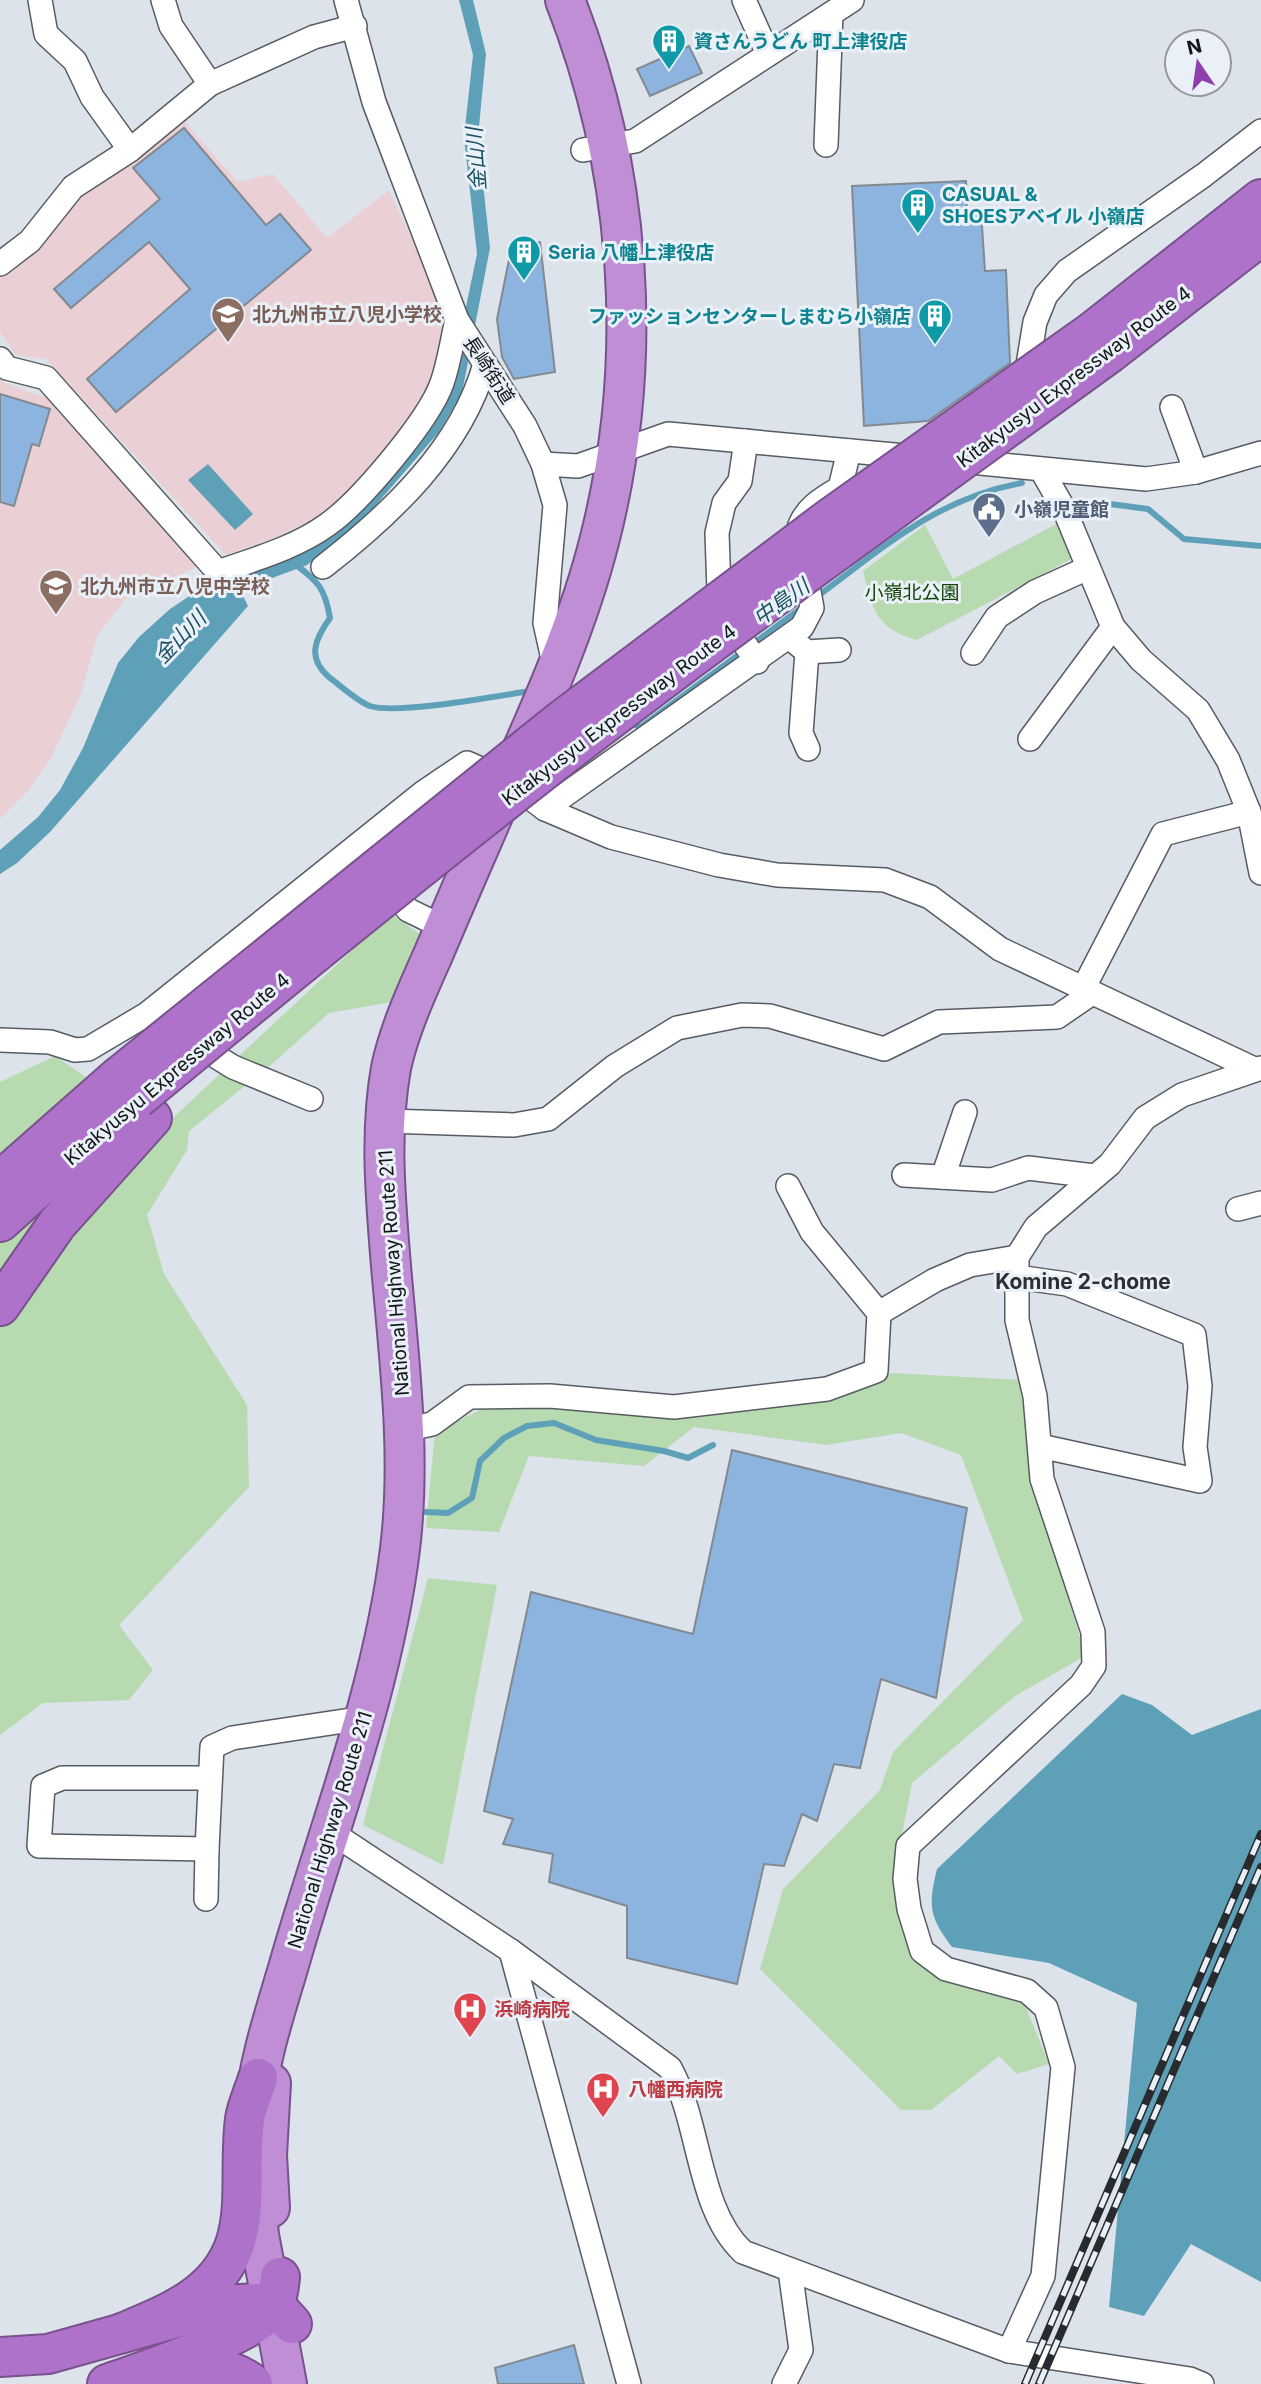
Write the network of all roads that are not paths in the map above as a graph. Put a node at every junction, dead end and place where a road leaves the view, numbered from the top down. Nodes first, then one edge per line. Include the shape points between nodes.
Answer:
1 (40, 0) edge
2 (163, 0) edge
3 (346, 0) edge
4 (541, 0) edge
5 (565, 0) edge
6 (744, 0) edge
7 (852, 0) edge
8 (831, 14) junction
9 (355, 26) junction
10 (768, 54) junction
11 (210, 84) junction
12 (1261, 131) edge
13 (826, 145) dead end
14 (596, 147) junction
15 (130, 150) junction
16 (1261, 199) edge
17 (1261, 236) edge
18 (0, 264) edge
19 (457, 320) junction
20 (1102, 342) junction
21 (0, 359) edge
22 (485, 364) junction
23 (1172, 407) dead end
24 (746, 441) junction
25 (617, 451) junction
26 (849, 451) junction
27 (1261, 453) edge
28 (543, 464) junction
29 (1010, 465) junction
30 (1041, 470) junction
31 (1196, 472) junction
32 (323, 567) dead end
33 (1088, 568) junction
34 (1113, 627) junction
35 (798, 644) junction
36 (839, 650) dead end
37 (973, 653) dead end
38 (755, 659) junction
39 (555, 668) junction
40 (1030, 739) dead end
41 (808, 749) dead end
42 (508, 781) junction
43 (545, 809) junction
44 (1249, 812) junction
45 (358, 845) junction
46 (1261, 873) edge
47 (444, 928) junction
48 (1088, 991) junction
49 (147, 1014) junction
50 (0, 1040) edge
51 (1257, 1068) edge
52 (136, 1098) junction
53 (311, 1099) dead end
54 (965, 1112) dead end
55 (386, 1121) junction
56 (0, 1165) edge
57 (904, 1175) dead end
58 (1094, 1176) junction
59 (943, 1177) junction
60 (0, 1181) edge
61 (788, 1186) dead end
62 (1261, 1203) edge
63 (1238, 1209) dead end
64 (0, 1222) edge
65 (1017, 1267) junction
66 (0, 1306) edge
67 (879, 1313) junction
68 (404, 1430) junction
69 (1040, 1446) junction
70 (364, 1717) junction
71 (210, 1778) junction
72 (331, 1832) junction
73 (207, 1849) junction
74 (206, 1899) dead end
75 (511, 1951) junction
76 (281, 1994) junction
77 (258, 2078) junction
78 (790, 2270) junction
79 (281, 2303) junction
80 (122, 2333) junction
81 (1009, 2351) junction
82 (0, 2357) edge
83 (107, 2384) edge
84 (125, 2384) edge
85 (253, 2384) edge
86 (287, 2384) edge
87 (306, 2384) edge
88 (629, 2384) edge
89 (784, 2384) edge
90 (1202, 2384) edge

1 - 15 street via 46,34 75,61 92,97
2 - 11 street via 171,26
3 - 9 street, 長崎街道
4 - 14 highway, National Highway Route 211
5 - 14 highway, National Highway Route 211 via 586,58
6 - 10 street
7 - 8 street
8 - 10 street
8 - 13 street
9 - 11 street via 314,37
9 - 19 street, 長崎街道 via 374,102
10 - 14 street via 635,141
11 - 15 street
12 - 29 street via 1067,271 1046,295 1035,322
14 - 25 highway, National Highway Route 211 via 597,227
15 - 18 street via 73,187 30,242
16 - 20 highway, Kitakyusyu Expressway Route 4
17 - 20 highway, Kitakyusyu Expressway Route 4
19 - 21 street via 442,385 412,433 372,482 328,525 278,551 218,572 46,378 7,368
19 - 22 street, 長崎街道
20 - 52 highway, Kitakyusyu Expressway Route 4, bridge via 360,914
20 - 52 highway, Kitakyusyu Expressway Route 4, bridge via 830,519 559,722
22 - 28 street, 長崎街道
22 - 32 street via 476,396 439,453 369,531
23 - 31 street
24 - 25 street via 668,434
24 - 26 street
24 - 38 street via 740,481 724,503 717,533 719,591 726,616
25 - 28 street via 578,466
25 - 39 highway, National Highway Route 211 via 598,543
26 - 29 street
26 - 35 street via 840,488 815,503 800,522 812,608
27 - 31 street
28 - 39 street, 長崎街道 via 555,505 545,623
29 - 30 street
30 - 31 street via 1146,479
30 - 33 street via 1065,511
33 - 34 street
33 - 37 street via 1035,592 997,617
34 - 40 street
34 - 44 street via 1141,660 1198,710 1228,760
35 - 36 street
35 - 38 street
35 - 41 street via 801,733
38 - 43 street
39 - 42 highway, National Highway Route 211
42 - 43 street
42 - 45 street via 467,763
42 - 47 highway, National Highway Route 211
43 - 48 street via 611,837 719,864 777,876 885,880 930,897 1000,949
44 - 46 street
44 - 48 street via 1163,834
45 - 47 street via 408,909
45 - 49 street
47 - 55 highway, National Highway Route 211 via 392,1066
48 - 51 street
48 - 55 street via 1057,1017 939,1022 884,1049 770,1016 742,1015 677,1028 615,1066 548,1119 514,1125
49 - 50 street via 88,1049
49 - 53 street via 233,1067
51 - 58 street via 1182,1096 1145,1118 1110,1164
52 - 56 highway via 33,1135
52 - 60 highway, Kitakyusyu Expressway Route 4
52 - 64 highway, Kitakyusyu Expressway Route 4
52 - 66 highway
54 - 59 street
55 - 68 highway, National Highway Route 211 via 383,1176
57 - 59 street
58 - 59 street via 1028,1168 992,1180
58 - 65 street via 1036,1227
61 - 67 street via 812,1232
62 - 63 street
65 - 67 street via 958,1270
65 - 69 street via 1017,1320 1035,1396
65 - 69 street via 1194,1335 1200,1386 1195,1447 1200,1482
67 - 68 street via 876,1371 827,1389 674,1407 550,1396 468,1397 432,1424
68 - 70 highway, National Highway Route 211 via 407,1457 397,1568 388,1630
69 - 81 street via 1042,1479 1093,1632 1094,1666 1081,1685 908,1846 905,1879 922,1951 946,1969 1027,1991 1046,2008 1063,2067 1042,2276
70 - 71 street via 232,1738 212,1747
70 - 72 highway, National Highway Route 211
71 - 73 street
71 - 73 street via 62,1779 43,1786 39,1846
72 - 75 street
72 - 76 highway, National Highway Route 211
73 - 74 street
75 - 78 street via 670,2068 683,2091 720,2226 743,2252
75 - 88 street
76 - 77 highway, National Highway Route 211
76 - 79 highway, National Highway Route 211 via 267,2155
77 - 79 highway, National Highway Route 211 via 254,2181
77 - 80 highway via 245,2118 243,2213 238,2241 226,2265 192,2299
78 - 81 street
78 - 89 street via 801,2350
79 - 80 highway via 223,2305
79 - 83 highway via 257,2322 220,2340
79 - 86 highway, National Highway Route 211
79 - 87 highway, National Highway Route 211
80 - 82 highway via 48,2354
81 - 90 street
84 - 85 highway via 211,2367 229,2370

